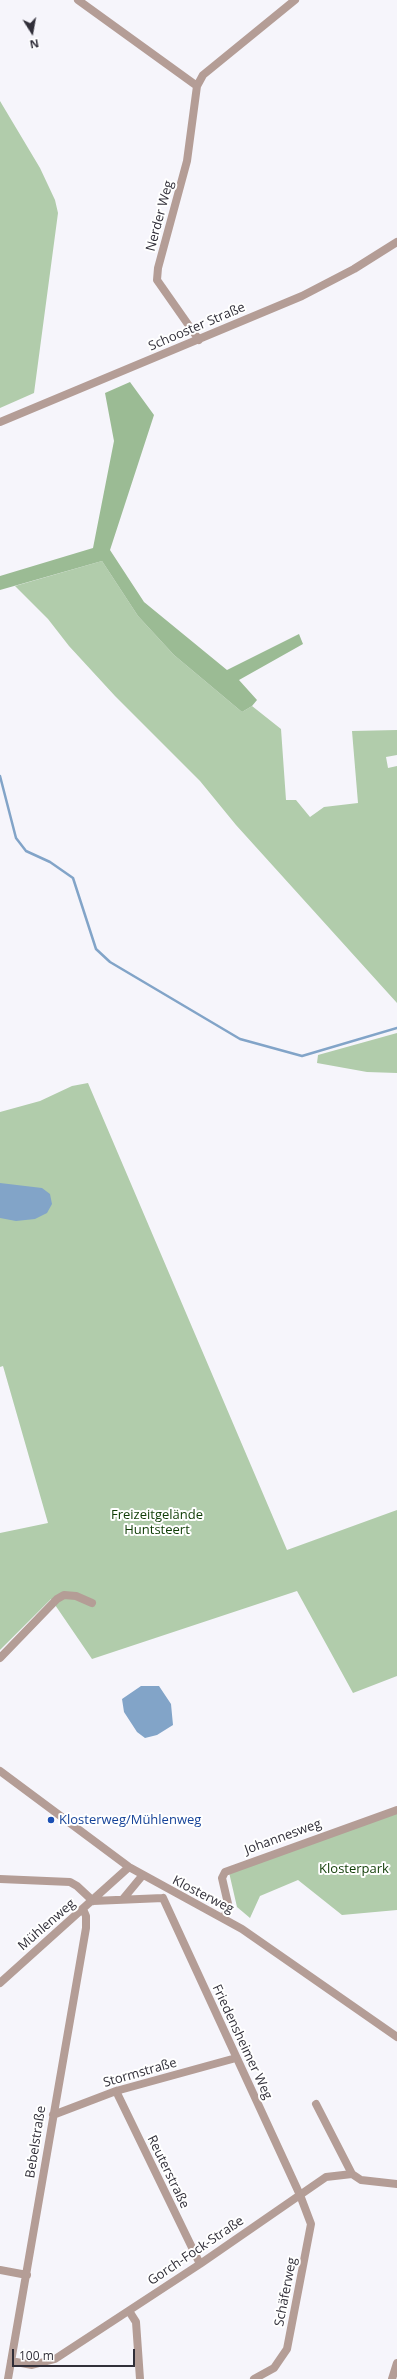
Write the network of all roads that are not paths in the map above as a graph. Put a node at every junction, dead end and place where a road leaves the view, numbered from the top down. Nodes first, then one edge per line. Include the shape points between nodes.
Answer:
1 (78, 0) edge
2 (295, 0) edge
3 (197, 86) junction
4 (397, 242) edge
5 (199, 340) junction
6 (0, 422) edge
7 (92, 1603) dead end
8 (0, 1658) edge
9 (0, 1771) edge
10 (397, 1810) edge
11 (129, 1867) junction
12 (142, 1876) junction
13 (0, 1879) edge
14 (168, 1890) junction
15 (163, 1898) junction
16 (123, 1899) junction
17 (93, 1901) junction
18 (83, 1910) junction
19 (223, 1918) junction
20 (0, 1983) edge
21 (397, 2038) edge
22 (236, 2058) junction
23 (116, 2091) junction
24 (316, 2104) dead end
25 (53, 2115) junction
26 (352, 2174) junction
27 (397, 2184) edge
28 (300, 2195) junction
29 (200, 2264) junction
30 (0, 2270) edge
31 (27, 2275) junction
32 (129, 2311) junction
33 (11, 2361) junction
34 (397, 2363) edge
35 (8, 2379) edge
36 (140, 2379) edge
37 (254, 2379) edge
38 (392, 2379) edge

1 - 3 street
2 - 3 street, Nerder Weg via 203,75
3 - 5 street, Nerder Weg via 187,161 157,280
4 - 5 street, Schooster Straße via 354,269 302,296
5 - 6 street, Schooster Straße
7 - 8 street via 76,1596 64,1595 57,1599
9 - 11 street, Klosterweg via 54,1814
10 - 19 street, Johannesweg via 225,1872 222,1878 229,1908
11 - 12 street, Klosterweg
11 - 17 street, Mühlenweg
12 - 14 street, Klosterweg
12 - 16 street
13 - 17 street via 70,1882
14 - 15 street
14 - 19 street, Klosterweg
15 - 16 street, Mühlenweg
15 - 22 street, Friedensheimer Weg
16 - 17 street, Mühlenweg
17 - 18 street, Mühlenweg
18 - 20 street, Mühlenweg
18 - 25 street, Bebelstraße via 86,1928
19 - 21 street, Klosterweg
22 - 23 street, Stormstraße
22 - 28 street, Friedensheimer Weg
23 - 25 street, Stormstraße
23 - 29 street, Reuterstraße
24 - 26 street
25 - 31 street, Bebelstraße
26 - 27 street, Gorch-Fock-Straße via 361,2180
26 - 28 street, Gorch-Fock-Straße via 326,2177
28 - 29 street, Gorch-Fock-Straße
28 - 37 street, Schäferweg via 311,2224 287,2349 274,2368
29 - 32 street, Gorch-Fock-Straße
30 - 31 street
31 - 33 street, Bebelstraße
32 - 33 street, Gorch-Fock-Straße via 55,2359 32,2365
32 - 36 street via 136,2322
33 - 35 street, Bebelstraße
34 - 38 street

